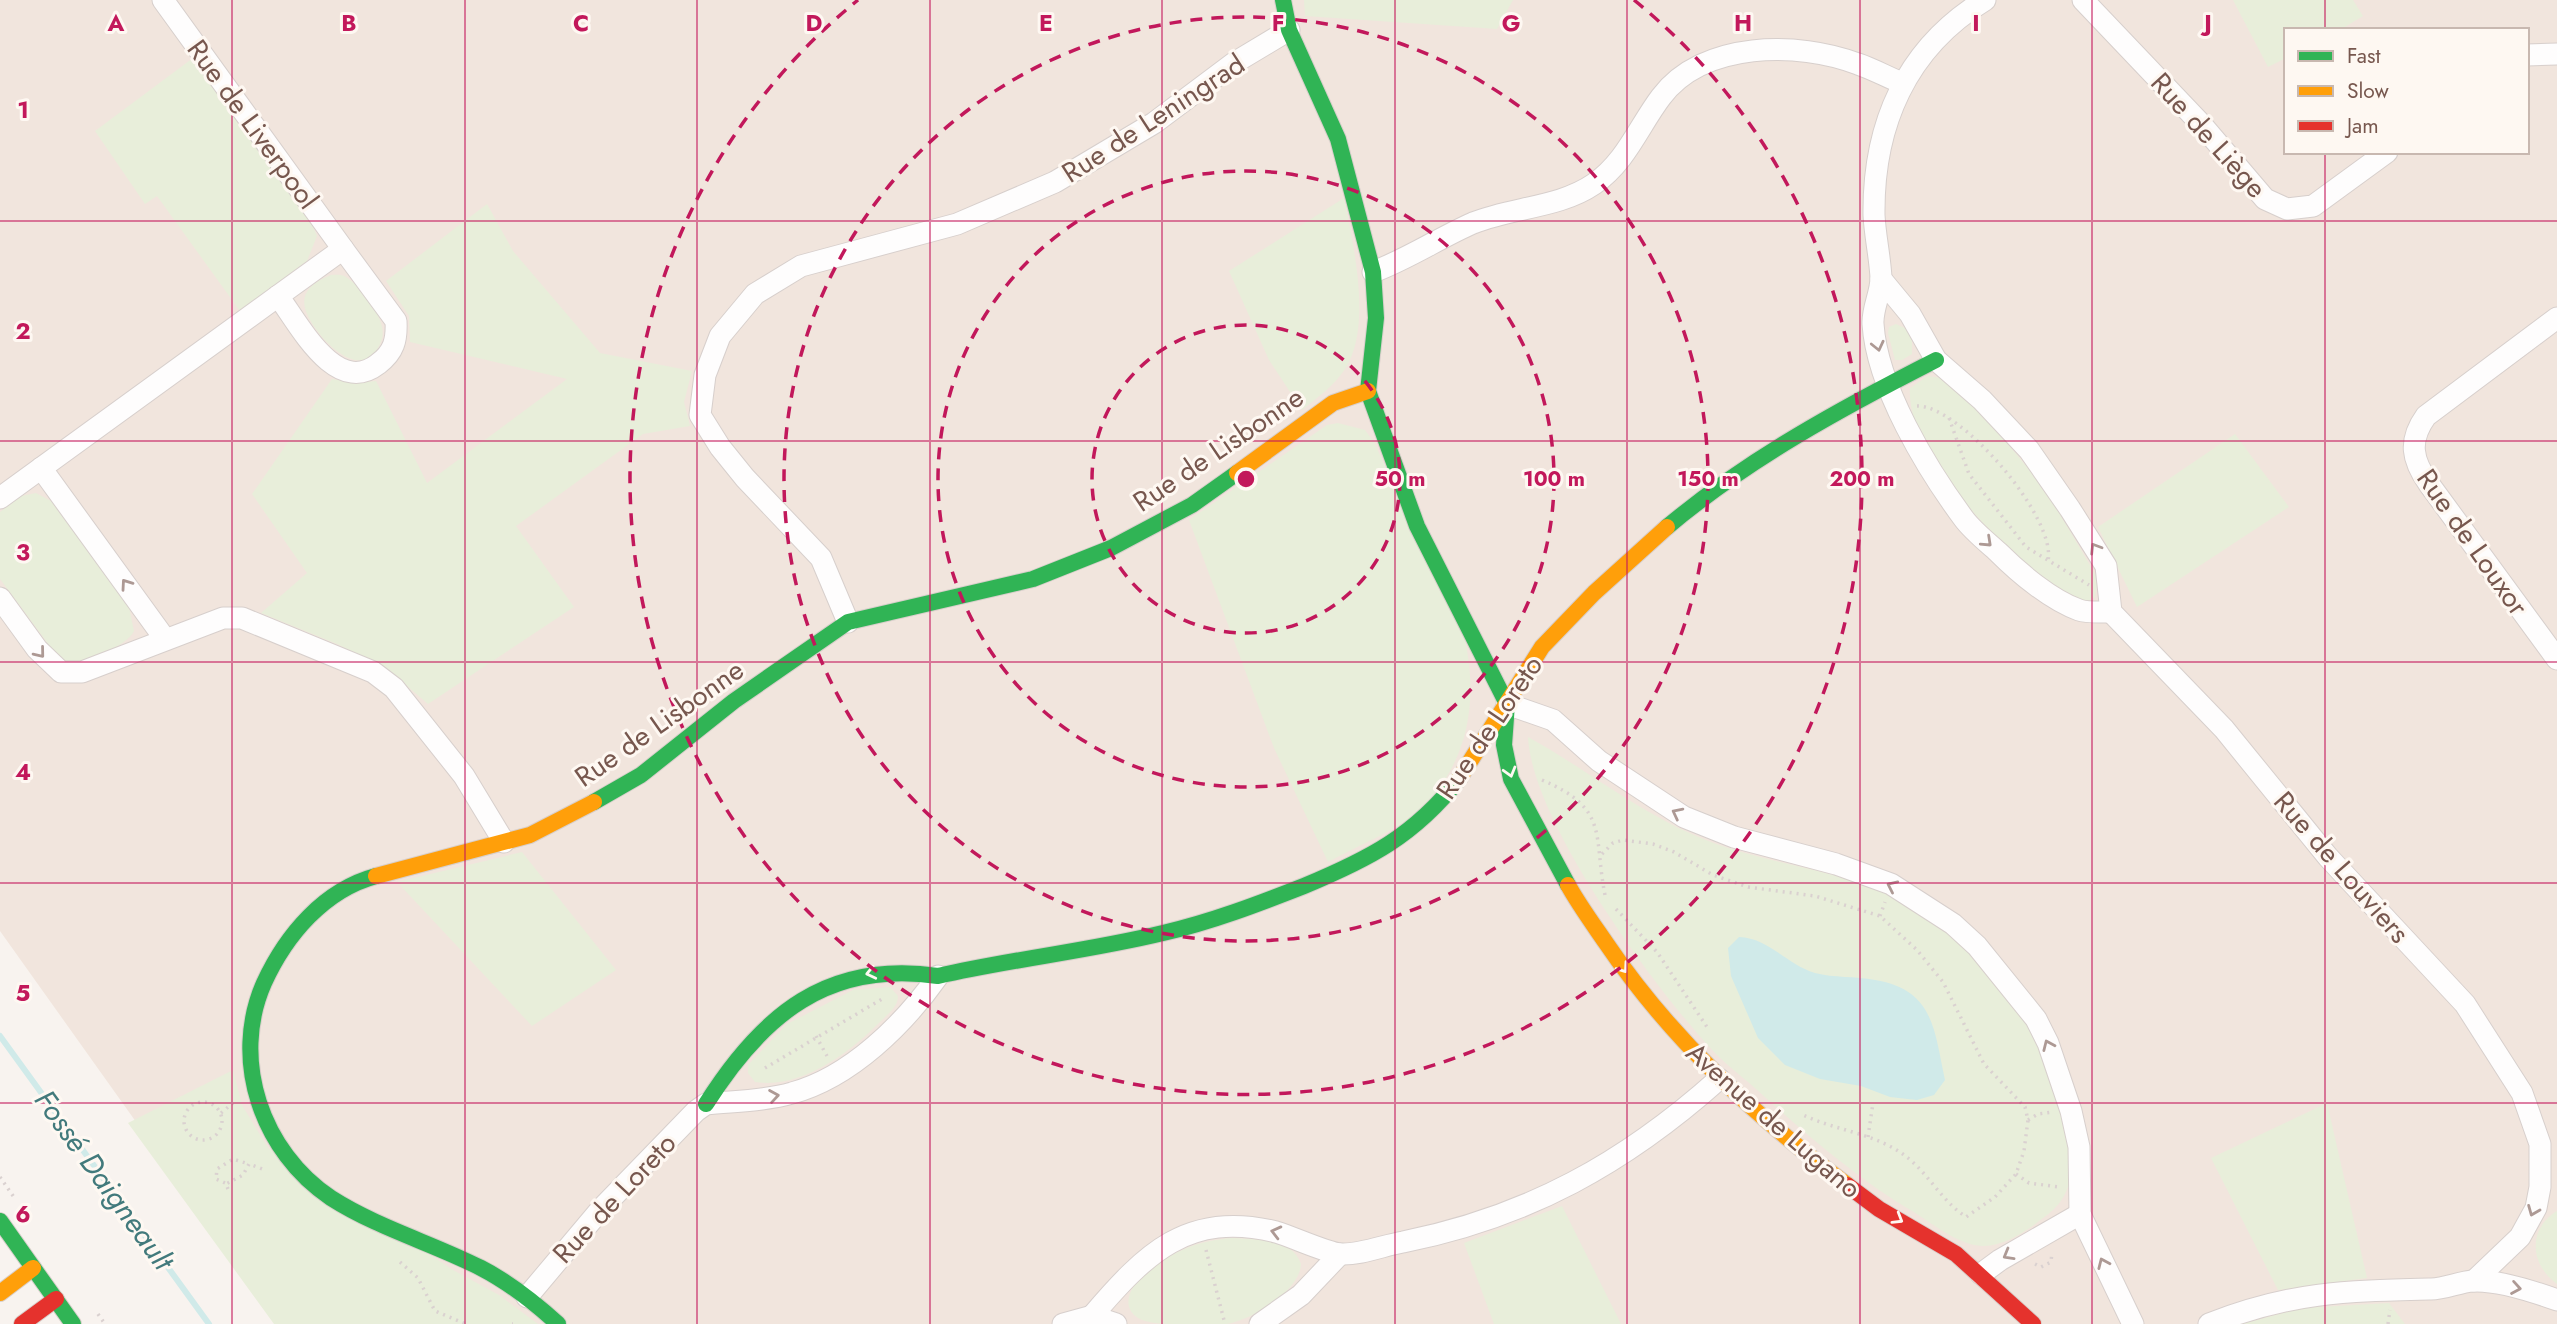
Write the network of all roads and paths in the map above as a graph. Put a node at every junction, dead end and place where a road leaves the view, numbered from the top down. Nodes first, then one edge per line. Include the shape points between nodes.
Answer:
1 (163, 0) edge
2 (1283, 0) edge
3 (1984, 0) edge
4 (2083, 0) edge
5 (1289, 30) junction
6 (2557, 54) edge
7 (2529, 55) edge
8 (1902, 83) junction
9 (2384, 154) edge
10 (343, 248) junction
11 (1373, 272) junction
12 (1881, 279) junction
13 (278, 296) junction
14 (2557, 318) edge
15 (1936, 360) junction
16 (1886, 384) junction
17 (1368, 391) junction
18 (1897, 406) junction
19 (1949, 418) junction
20 (41, 468) junction
21 (0, 498) edge
22 (2048, 561) junction
23 (2092, 586) dead end
24 (0, 598) edge
25 (2111, 612) junction
26 (848, 622) junction
27 (165, 639) junction
28 (2557, 659) edge
29 (1507, 704) junction
30 (1534, 777) dead end
31 (504, 842) junction
32 (1602, 854) junction
33 (938, 976) junction
34 (884, 998) dead end
35 (1712, 1034) dead end
36 (816, 1036) junction
37 (831, 1062) dead end
38 (760, 1071) dead end
39 (1719, 1079) junction
40 (200, 1102) joint
41 (706, 1104) junction
42 (1873, 1104) dead end
43 (1794, 1110) dead end
44 (1868, 1137) junction
45 (2540, 1144) junction
46 (2557, 1161) edge
47 (249, 1164) dead end
48 (2016, 1174) junction
49 (226, 1184) dead end
50 (2081, 1187) junction
51 (2080, 1214) junction
52 (0, 1221) edge
53 (1340, 1254) junction
54 (1208, 1257) dead end
55 (33, 1268) junction
56 (1981, 1275) junction
57 (2474, 1281) junction
58 (527, 1297) junction
59 (55, 1299) junction
60 (2557, 1300) edge
61 (9, 1311) edge
62 (1093, 1316) junction
63 (74, 1324) edge
64 (558, 1324) edge
65 (1063, 1324) edge
66 (1116, 1324) edge
67 (1225, 1324) edge
68 (1261, 1324) edge
69 (2033, 1324) edge
70 (2133, 1324) edge
71 (2209, 1324) edge

1 - 10 street, Rue de Liverpool
2 - 5 street
3 - 8 street via 1919,58
4 - 9 street, Rue de Liège via 2202,125 2255,189 2276,206 2313,206
5 - 11 street via 1338,139
5 - 26 street, Rue de Leningrad via 1234,63 1154,123 1055,182 957,224 801,266 755,294 720,336 705,375 700,415 745,478 821,558
6 - 7 street
8 - 11 street via 1856,63 1816,55 1763,50 1723,55 1669,87 1622,158 1594,184 1571,196 1472,223
8 - 12 street via 1887,118 1877,165 1874,218
10 - 13 street
10 - 13 street, Rue de Liverpool via 396,321 394,347 374,367 359,373 334,365
11 - 17 street via 1376,318
12 - 15 street via 1910,314
12 -> 16 street via 1872,323
13 - 20 street
14 - 28 street, Rue de Louxor via 2427,416 2414,436 2413,447 2424,478
15 - 16 street, Rue de Loreto
25 -> 15 street via 2106,566 2070,509 2029,450
16 - 18 street
16 - 29 street, Rue de Loreto via 1739,473 1656,536 1561,625 1535,656
17 - 26 street, Rue de Lisbonne via 1333,403 1192,505 1111,548 1033,579
17 - 29 street via 1417,526
18 - 19 path via 1922,405
18 -> 25 street via 1965,521 2025,578 2080,610
19 - 22 path via 1969,474 2026,547
19 - 22 path via 1984,447 2020,492 2037,518 2050,553
20 - 21 street
27 -> 20 street
22 - 23 path
24 -> 27 street via 37,649 61,671 82,672
25 - 45 street, Rue de Louviers via 2224,729 2328,857 2465,1004 2522,1093
26 - 31 street, Rue de Lisbonne via 734,701 641,775 558,824
27 - 31 street via 223,618 242,618 373,672 413,709 464,776
29 - 33 street, Rue de Loreto via 1458,782 1429,815 1397,841 1340,870 1249,906 1162,933
29 -> 39 street, Avenue de Lugano via 1504,745 1511,779 1572,893 1634,984
50 -> 29 street via 2071,1111 2048,1043 1994,963 1953,924 1879,880 1734,837 1684,817 1599,761 1553,720
30 - 32 path via 1579,800 1591,815
31 - 58 street, Rue de Lisbonne via 358,881 316,909 285,942 263,982 247,1041 247,1065 259,1109 270,1129 317,1185 353,1211 463,1260
32 - 35 path via 1606,896 1657,952
32 - 48 path via 1613,843 1636,839 1748,887 1815,896 1880,916 1933,968 1984,1064 2025,1107 2024,1151
41 -> 33 street via 790,1094 837,1073 917,1005
33 -> 41 street, Rue de Loreto via 891,969 845,979 801,999 738,1056
34 - 36 path
36 - 37 path
36 - 38 path
39 - 53 street via 1657,1132 1565,1188 1453,1232
39 -> 56 street, Avenue de Lugano via 1879,1209 1956,1254
40 - 40 path via 212,1104 222,1118 220,1131 204,1140 192,1136 185,1126 189,1108
41 - 58 street, Rue de Loreto via 627,1181
42 - 44 path
43 - 44 path
44 - 48 path via 1909,1158 1966,1217 1995,1197
45 - 46 street, Rue de Louviers
45 -> 57 street, Rue de Louviers via 2536,1208 2520,1237
47 - 49 path via 233,1159 216,1169 216,1179
48 - 50 path via 2029,1183
50 - 51 street
51 -> 56 street
70 -> 51 street
52 - 55 street
53 -> 62 street via 1258,1228 1200,1231 1153,1252 1131,1270
53 - 68 street via 1301,1295
54 - 67 path
55 - 59 street
55 - 61 street
56 - 69 street, Avenue de Lugano
57 -> 60 street
57 - 71 street via 2441,1289 2342,1290 2301,1296
58 - 64 street, Rue de Lisbonne
59 - 61 street
59 - 63 street
62 - 65 street
62 - 66 street

